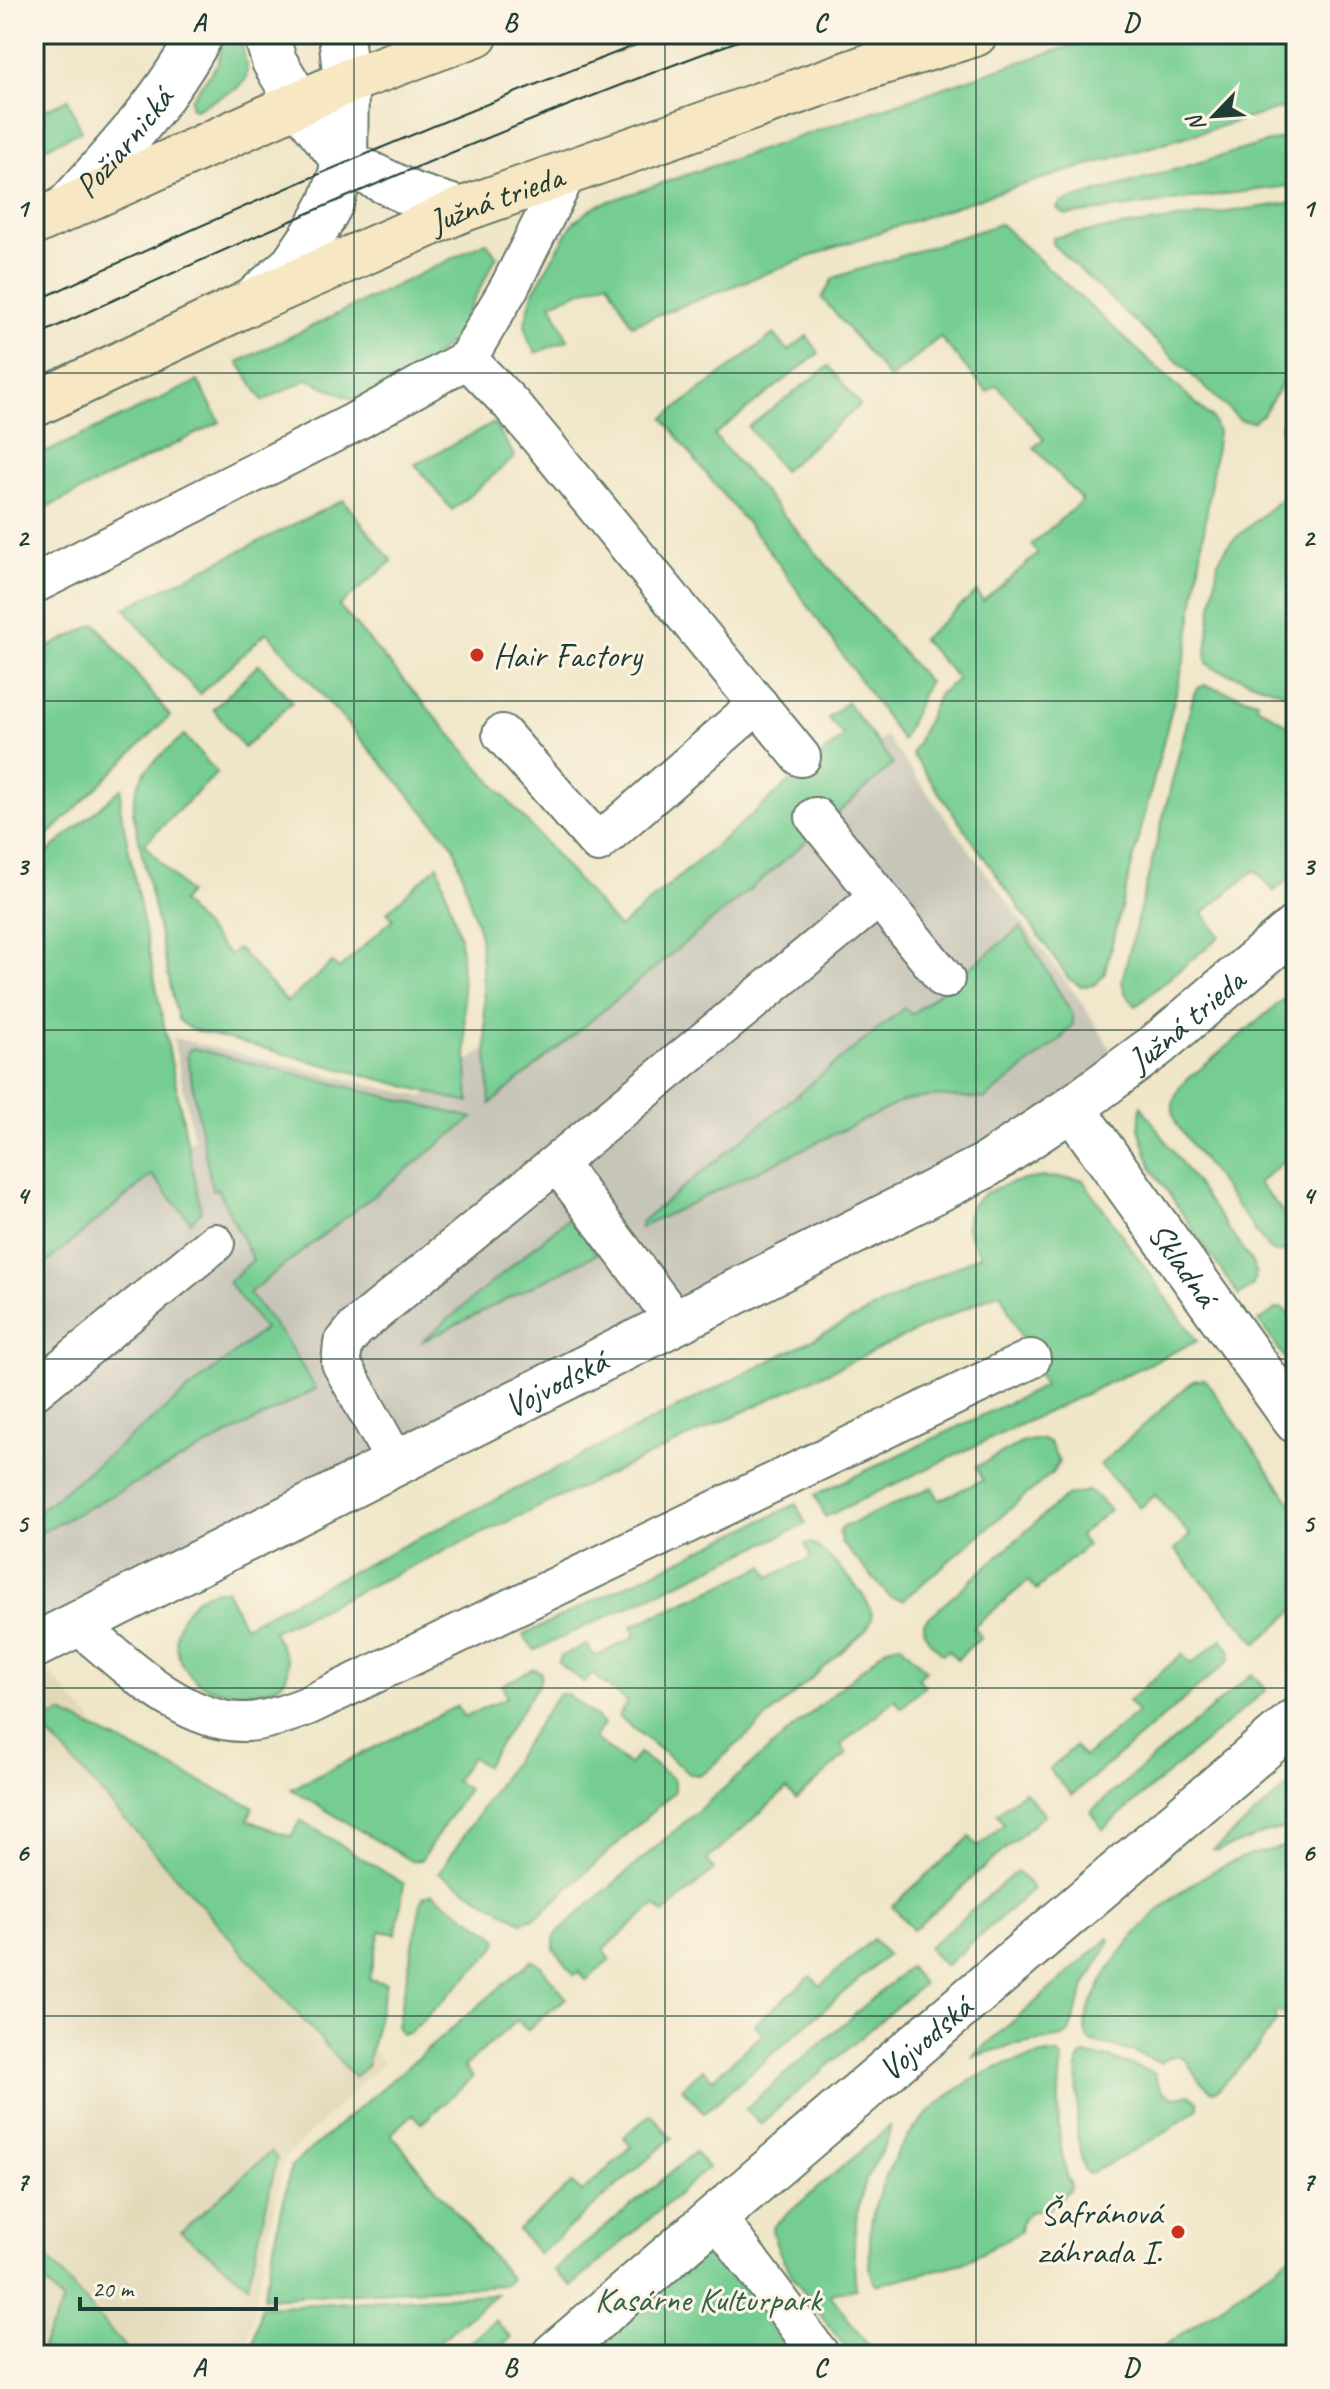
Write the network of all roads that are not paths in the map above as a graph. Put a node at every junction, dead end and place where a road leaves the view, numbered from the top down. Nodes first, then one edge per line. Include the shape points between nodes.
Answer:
1 (201, 34) edge
2 (266, 34) edge
3 (341, 34) edge
4 (476, 34) edge
5 (975, 34) edge
6 (346, 82) junction
7 (299, 103) junction
8 (345, 162) junction
9 (568, 171) junction
10 (461, 210) junction
11 (50, 215) edge
12 (253, 301) junction
13 (467, 359) junction
14 (34, 405) edge
15 (34, 584) edge
16 (758, 704) junction
17 (502, 734) dead end
18 (801, 757) dead end
19 (815, 817) dead end
20 (879, 897) junction
21 (1296, 927) edge
22 (945, 979) dead end
23 (1072, 1108) junction
24 (558, 1164) junction
25 (215, 1243) dead end
26 (676, 1322) junction
27 (1031, 1359) dead end
28 (34, 1391) edge
29 (1296, 1421) edge
30 (396, 1463) junction
31 (77, 1624) junction
32 (34, 1646) edge
33 (1296, 1720) edge
34 (717, 2218) junction
35 (554, 2355) edge
36 (820, 2355) edge

1 - 11 street, Požiarnická via 171,84 118,151
2 - 7 street via 274,61
3 - 6 street
4 - 6 street
5 - 9 street, Južná trieda
6 - 7 street
6 - 8 street
7 - 8 street
7 - 11 street
8 - 10 street via 413,195
8 - 12 street via 331,203 307,244 293,265
9 - 10 street, Južná trieda
9 - 13 lane
10 - 12 street, Južná trieda
12 - 14 street, Južná trieda
13 - 15 lane via 351,424
13 - 16 lane via 511,404
16 - 17 lane via 598,843
16 - 18 lane
19 - 20 lane
20 - 22 lane
20 - 24 lane
21 - 23 street, Južná trieda via 1157,1045
23 - 26 street, Vojvodská via 985,1166
23 - 29 street, Skladná
24 - 26 lane
24 - 30 lane via 343,1344 341,1363
25 - 28 lane
26 - 30 street, Vojvodská
27 - 31 lane via 279,1716 247,1722 200,1713 139,1676
30 - 31 street, Vojvodská
31 - 32 street, Vojvodská
33 - 34 street, Vojvodská
34 - 35 street, Vojvodská
34 - 36 lane

